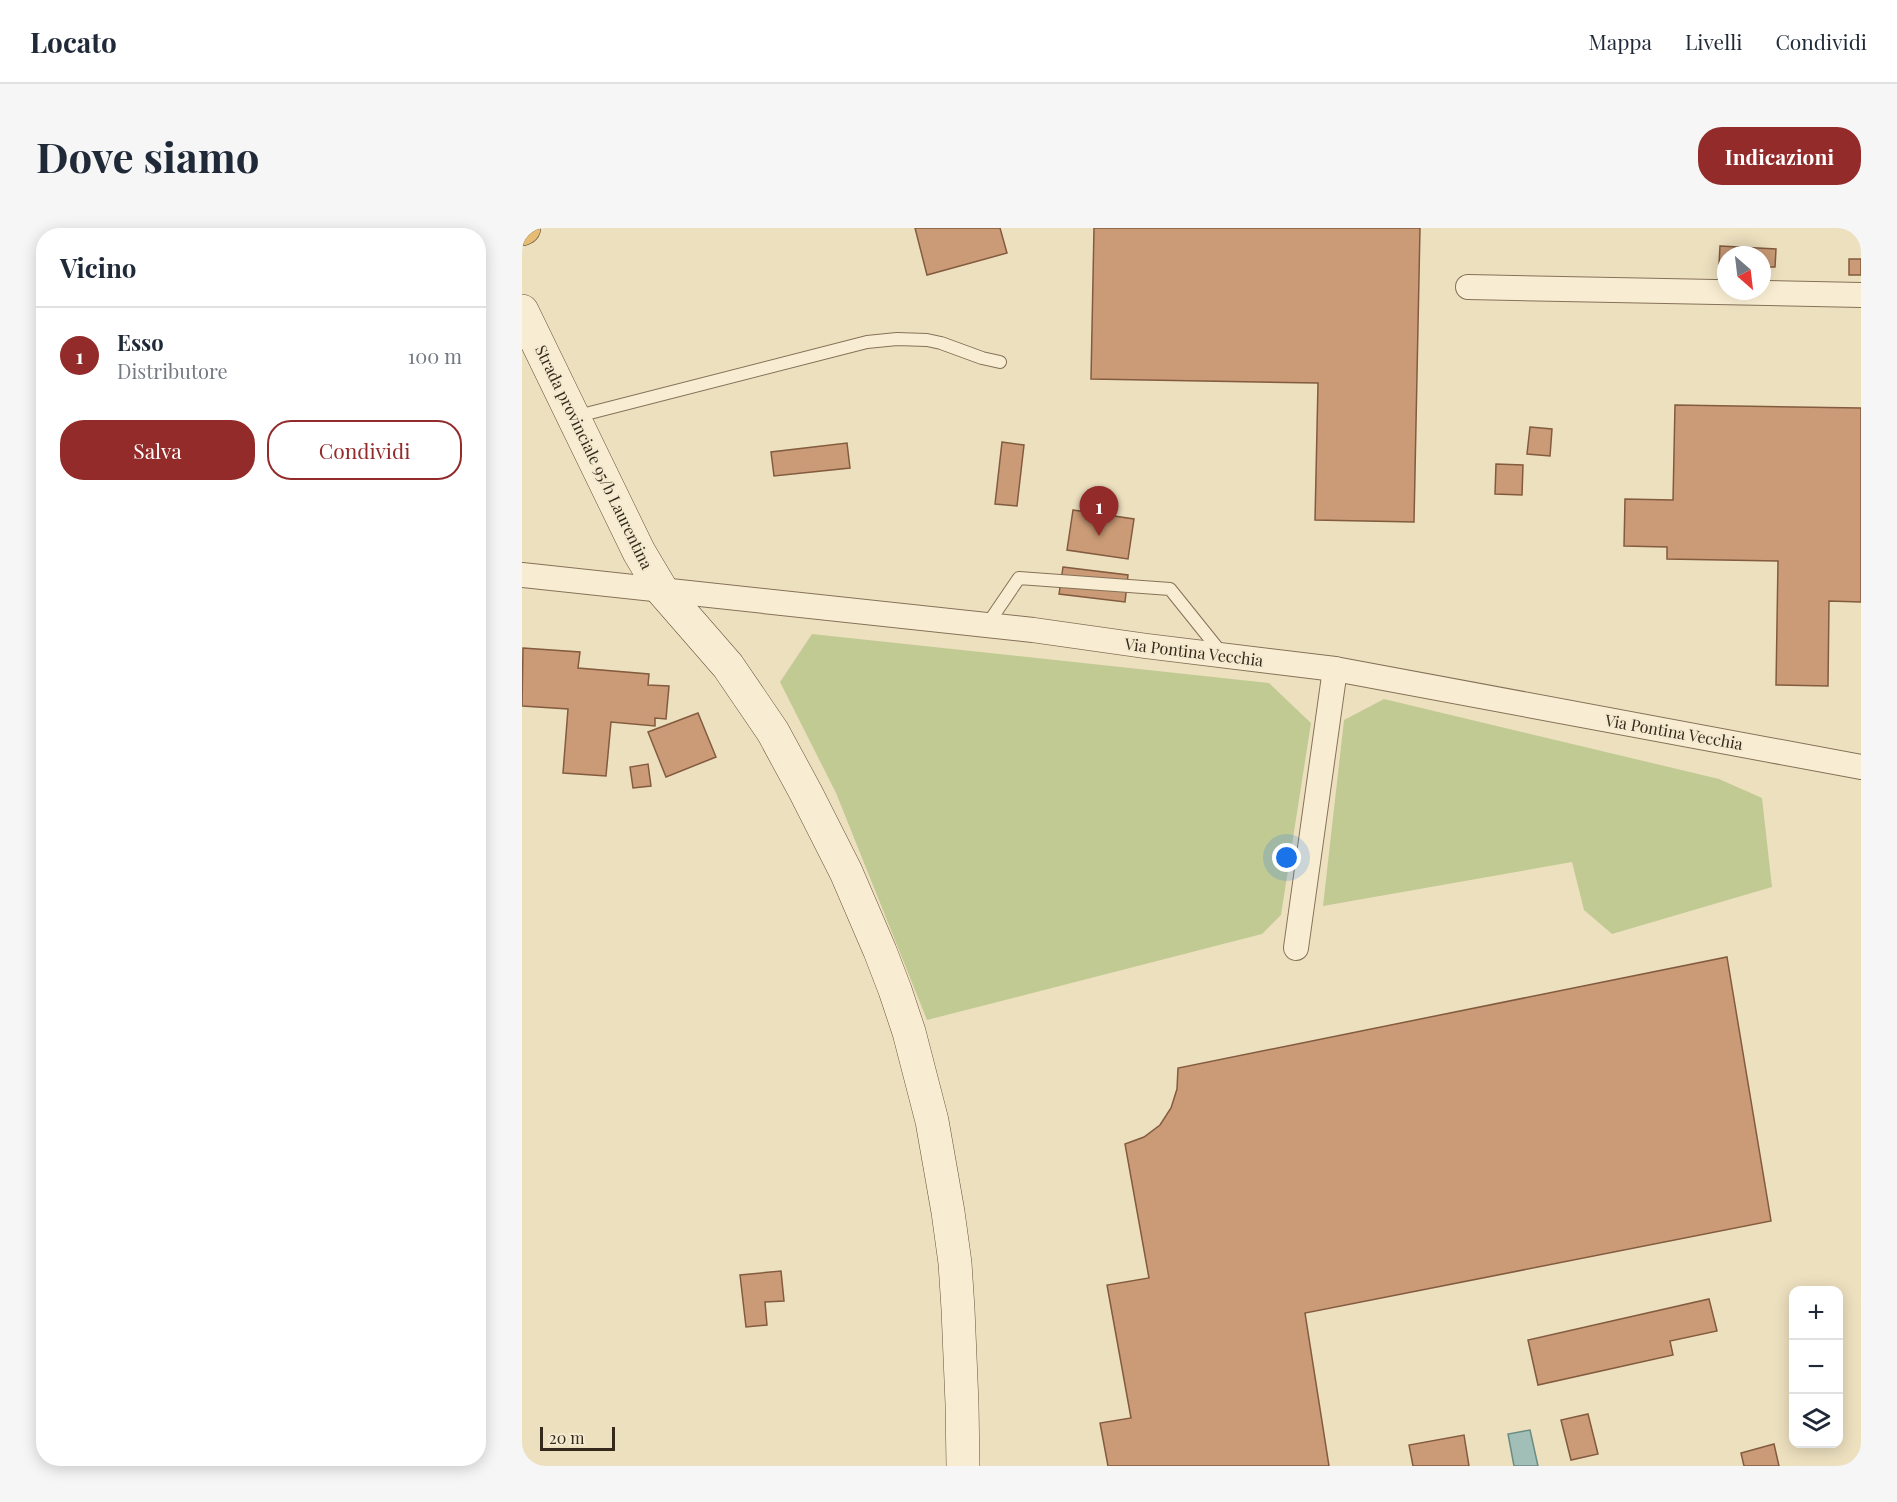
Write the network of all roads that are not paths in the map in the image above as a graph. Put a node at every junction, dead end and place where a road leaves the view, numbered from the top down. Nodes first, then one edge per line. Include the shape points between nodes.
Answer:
1 (1468, 287) dead end
2 (1861, 295) edge
3 (522, 311) edge
4 (1000, 362) dead end
5 (573, 417) junction
6 (522, 575) edge
7 (662, 589) junction
8 (987, 625) junction
9 (1224, 656) junction
10 (1335, 669) junction
11 (1858, 765) edge
12 (1296, 948) dead end
13 (963, 1466) edge

1 - 2 street
3 - 5 main road, Strada provinciale 95/b Laurentina
4 - 5 lane via 927,340 875,341
5 - 7 main road, Strada provinciale 95/b Laurentina via 639,552
6 - 7 street, Via Pontina Vecchia
7 - 8 street, Via Pontina Vecchia
7 - 13 main road, Strada provinciale 95/b Laurentina via 728,666 784,752 846,872 895,990 932,1121 948,1212 958,1309
8 - 9 street, Via Pontina Vecchia
8 - 9 lane via 1019,578 1170,589
9 - 10 street, Via Pontina Vecchia
10 - 11 street, Via Pontina Vecchia
10 - 12 street

